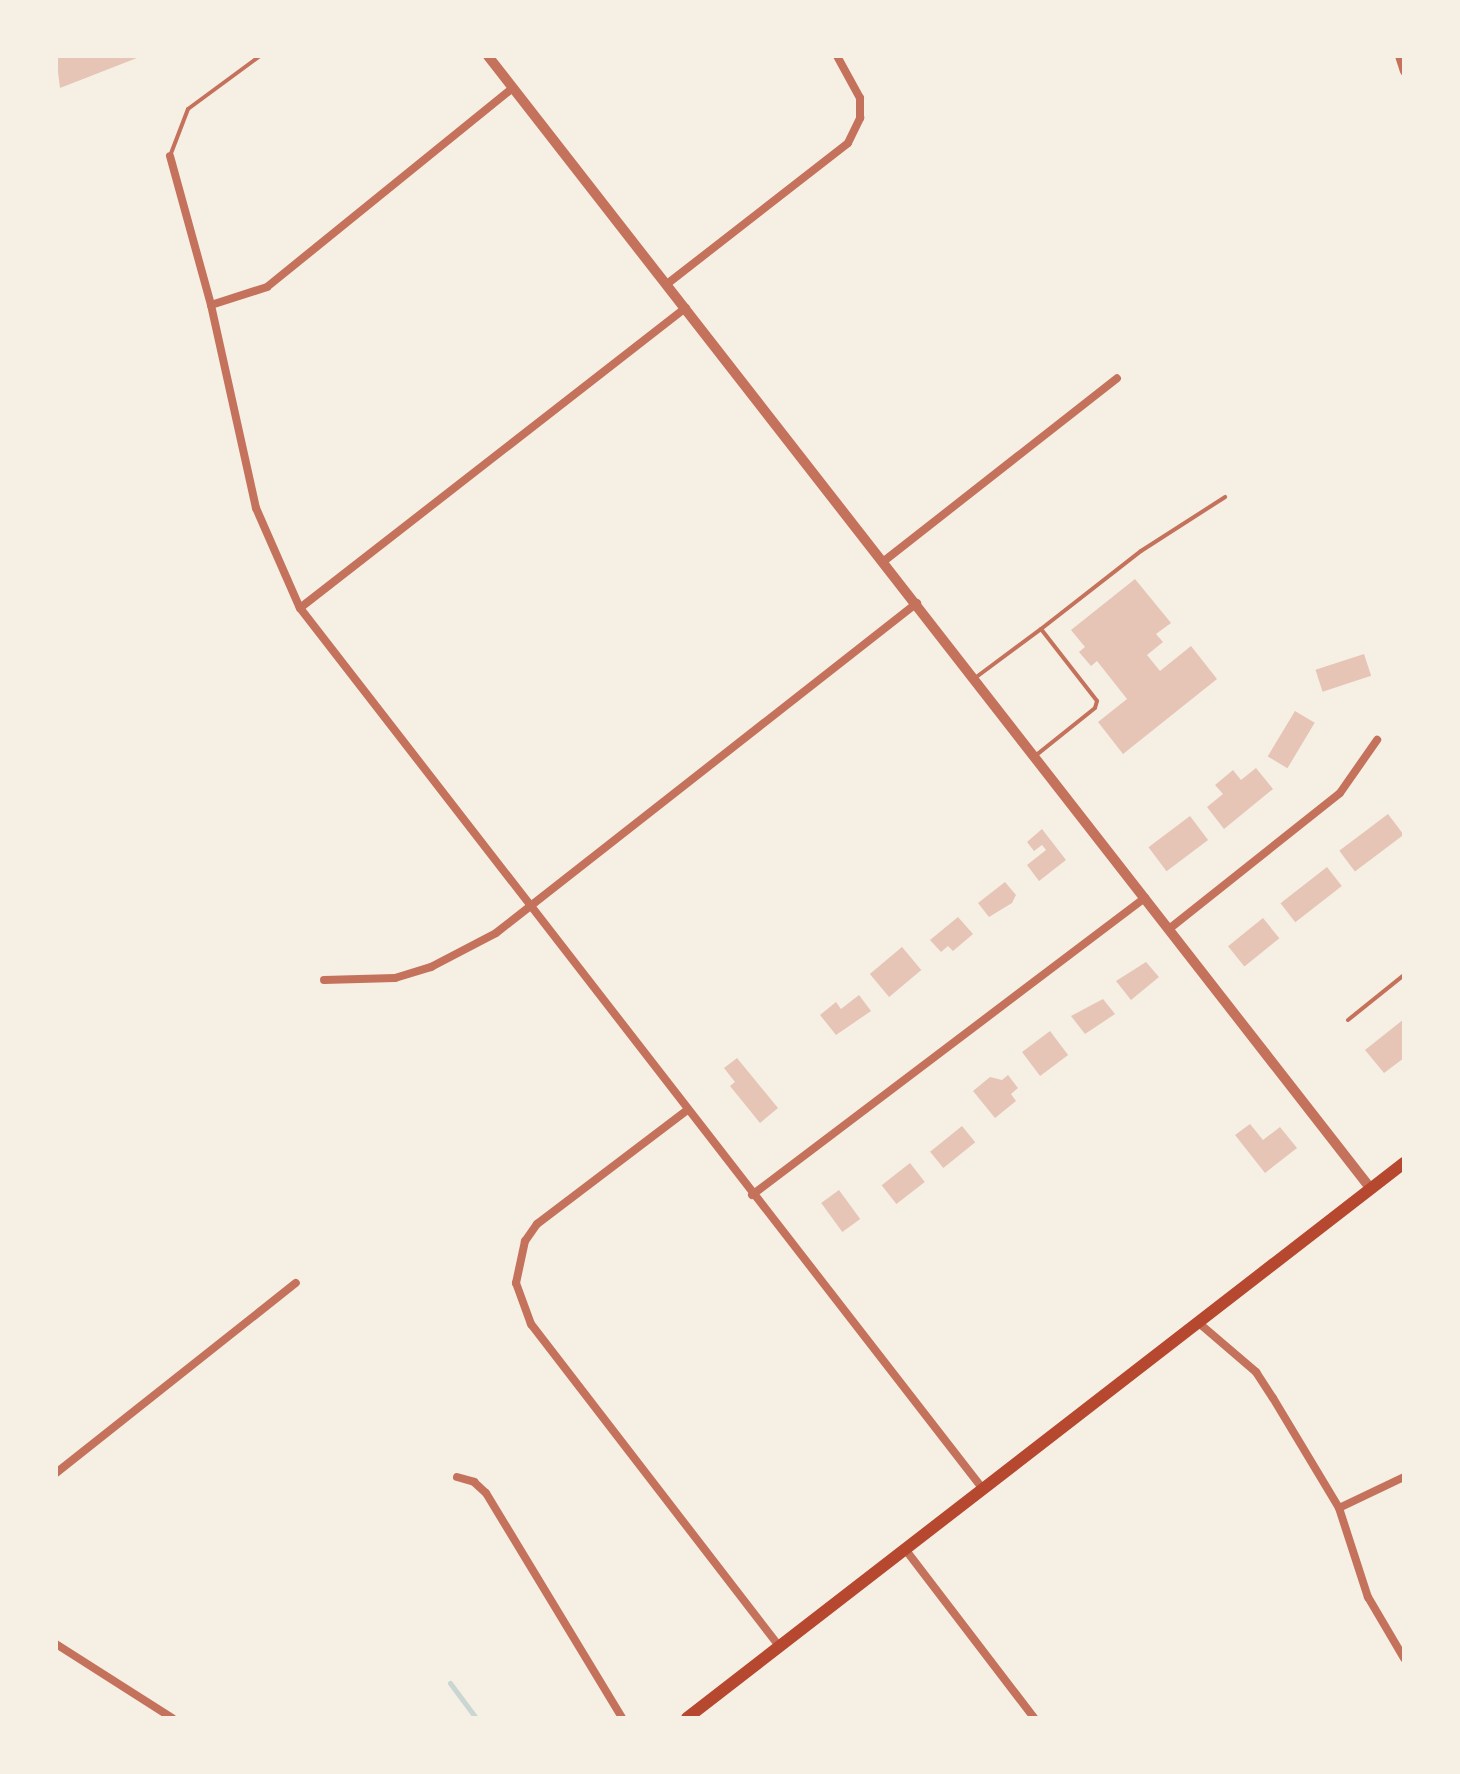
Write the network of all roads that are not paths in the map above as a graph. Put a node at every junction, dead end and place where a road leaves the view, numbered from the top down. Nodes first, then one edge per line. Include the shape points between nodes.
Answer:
1 (260, 56) edge
2 (488, 56) edge
3 (837, 56) edge
4 (1399, 56) edge
5 (1404, 71) edge
6 (513, 88) junction
7 (170, 156) joint
8 (667, 284) junction
9 (211, 305) junction
10 (686, 308) junction
11 (1117, 378) dead end
12 (1225, 497) dead end
13 (884, 561) junction
14 (917, 603) junction
15 (300, 608) junction
16 (1041, 629) junction
17 (975, 678) junction
18 (1377, 740) dead end
19 (1035, 756) junction
20 (1145, 898) junction
21 (531, 907) junction
22 (1169, 929) junction
23 (1404, 975) edge
24 (324, 980) dead end
25 (1348, 1020) dead end
26 (686, 1111) junction
27 (1404, 1163) edge
28 (1371, 1189) junction
29 (752, 1195) junction
30 (296, 1283) dead end
31 (1200, 1324) junction
32 (56, 1473) edge
33 (457, 1477) dead end
34 (1404, 1477) edge
35 (983, 1489) junction
36 (1339, 1508) junction
37 (905, 1549) junction
38 (56, 1644) edge
39 (779, 1646) junction
40 (1404, 1658) edge
41 (172, 1718) edge
42 (622, 1718) edge
43 (687, 1718) edge
44 (1034, 1718) edge

1 - 7 lane via 188,109
2 - 6 street
3 - 8 street via 857,86 860,118 839,152
4 - 5 street
6 - 8 street
6 - 9 street via 267,287
7 - 9 street
8 - 10 street
9 - 15 street via 256,508 267,543
10 - 13 street
10 - 15 street
11 - 13 street
12 - 16 lane via 1141,551
13 - 14 street
14 - 17 street
14 - 21 street
15 - 21 street
16 - 17 lane
16 - 19 lane via 1097,701
17 - 19 street
18 - 22 street via 1340,793
19 - 20 street
20 - 22 street
20 - 29 street
21 - 24 street via 496,933 431,967 395,978
21 - 26 street
22 - 28 street
23 - 25 lane
26 - 29 street
26 - 39 street via 537,1224 521,1251 516,1283 531,1324
27 - 28 main road
28 - 31 main road
29 - 35 street
30 - 32 street
31 - 35 main road
31 - 36 street via 1256,1372
33 - 42 street via 486,1493
34 - 36 street
35 - 37 main road
36 - 40 street via 1368,1597
37 - 39 main road
37 - 44 street
38 - 41 street
39 - 43 main road

